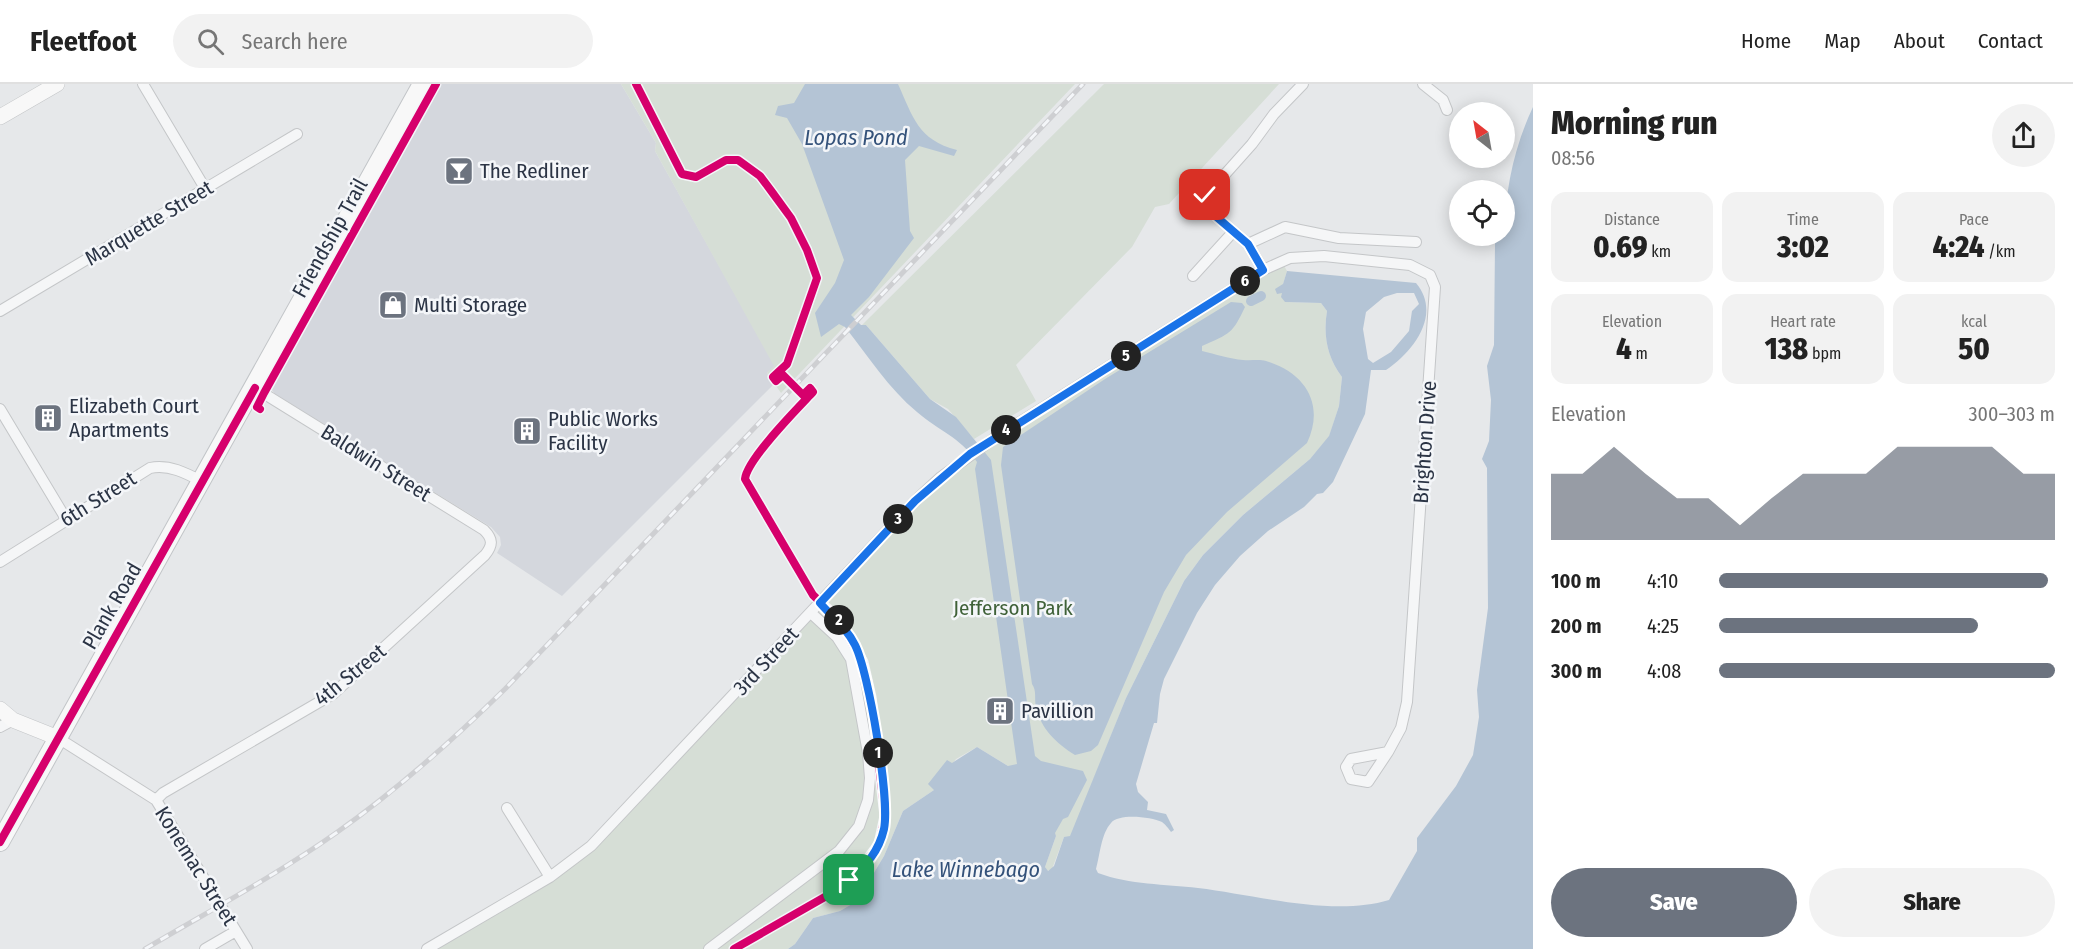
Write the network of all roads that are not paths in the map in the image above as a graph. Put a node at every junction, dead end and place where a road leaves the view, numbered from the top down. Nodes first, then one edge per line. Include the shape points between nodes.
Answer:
1 (57, 84) edge
2 (143, 84) edge
3 (423, 84) edge
4 (1303, 84) edge
5 (1423, 84) edge
6 (1447, 110) dead end
7 (1, 114) edge
8 (297, 134) dead end
9 (206, 190) junction
10 (1233, 232) junction
11 (1416, 242) dead end
12 (1248, 244) junction
13 (1288, 259) joint
14 (1263, 270) junction
15 (1193, 276) dead end
16 (0, 311) edge
17 (255, 388) junction
18 (0, 409) edge
19 (203, 482) junction
20 (66, 519) junction
21 (492, 541) joint
22 (0, 562) edge
23 (811, 614) junction
24 (0, 709) edge
25 (6, 723) edge
26 (58, 738) junction
27 (1388, 752) dead end
28 (156, 800) junction
29 (507, 808) dead end
30 (0, 842) edge
31 (550, 877) junction
32 (236, 931) junction
33 (205, 949) edge
34 (247, 949) edge
35 (427, 949) edge
36 (709, 949) edge

1 - 7 street
2 - 9 street
3 - 17 main road, Plank Road
4 - 10 street via 1203,199 1205,207
5 - 6 street via 1443,100
8 - 9 street, Marquette Street
9 - 16 street, Marquette Street
10 - 12 street
10 - 15 street
11 - 12 street via 1339,238 1285,227
12 - 14 street
13 - 14 street, 3rd Street
13 - 27 street, Brighton Drive via 1324,256 1410,265 1430,275 1435,287 1407,702 1401,728
14 - 23 street, 3rd Street via 970,454 915,501
17 - 19 main road, Plank Road
17 - 21 street, Baldwin Street via 484,530
18 - 20 street
19 - 20 street, 6th Street via 176,470 150,468
19 - 26 main road, Plank Road
20 - 22 street, 6th Street
21 - 28 street, 4th Street via 485,555 333,694
23 - 31 street, 3rd Street via 614,824 581,856
23 - 36 street via 837,637 851,659 868,753 868,800 859,826 839,851
24 - 25 street, Konemac Street
25 - 26 street, Konemac Street
26 - 28 street, Konemac Street
26 - 30 main road, Plank Road
28 - 32 street, Konemac Street
29 - 31 street
31 - 35 street, 3rd Street
32 - 33 street
32 - 34 street, Konemac Street

